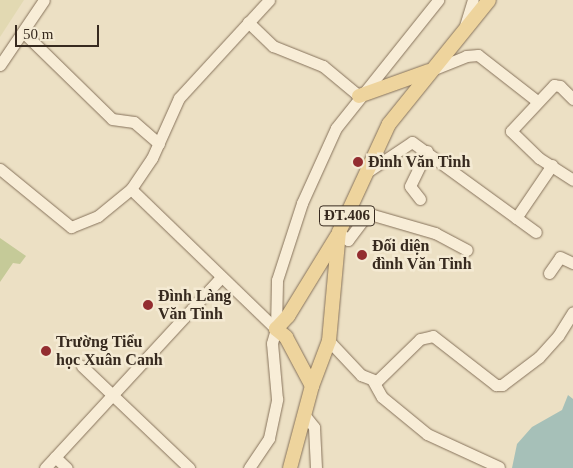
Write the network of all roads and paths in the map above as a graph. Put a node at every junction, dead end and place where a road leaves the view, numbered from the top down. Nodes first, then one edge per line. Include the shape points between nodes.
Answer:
1 (44, 0) edge
2 (269, 0) edge
3 (438, 0) edge
4 (473, 0) edge
5 (489, 0) edge
6 (248, 22) junction
7 (464, 29) junction
8 (23, 32) junction
9 (0, 65) edge
10 (430, 71) junction
11 (359, 96) junction
12 (573, 99) edge
13 (537, 100) junction
14 (158, 144) junction
15 (427, 152) junction
16 (552, 165) junction
17 (0, 169) edge
18 (367, 172) junction
19 (573, 180) edge
20 (132, 189) junction
21 (420, 199) dead end
22 (516, 218) junction
23 (339, 232) junction
24 (536, 232) dead end
25 (467, 250) dead end
26 (573, 263) edge
27 (549, 273) dead end
28 (221, 277) junction
29 (573, 312) edge
30 (276, 329) junction
31 (329, 341) junction
32 (82, 366) dead end
33 (372, 381) junction
34 (312, 386) junction
35 (113, 396) junction
36 (306, 417) junction
37 (55, 457) junction
38 (499, 466) dead end
39 (45, 468) edge
40 (67, 468) edge
41 (189, 468) edge
42 (249, 468) edge
43 (290, 468) edge
44 (316, 468) edge

1 - 8 street
2 - 6 street
3 - 11 street
4 - 7 street
5 - 7 main road, ĐT.406
6 - 11 street via 273,46 323,66
6 - 14 street via 179,98
7 - 10 main road, ĐT.406
8 - 9 street
8 - 14 street via 112,119 134,122
10 - 11 main road
10 - 13 street via 466,56 478,55
10 - 18 main road, ĐT.406 via 389,124
11 - 30 street via 336,128 302,203 276,280
12 - 13 street via 560,86 554,85
13 - 16 street via 511,133
14 - 20 street
15 - 18 street via 412,142
15 - 21 street via 410,186
15 - 22 street
16 - 19 street
16 - 22 street
17 - 20 street via 71,227 98,216
18 - 23 main road, ĐT.406
20 - 28 street
22 - 24 street
23 - 25 street via 348,240 366,216 373,214 435,233
23 - 30 main road via 288,316
23 - 31 main road, ĐT.406
26 - 27 street via 560,257
28 - 30 street
28 - 35 street
29 - 33 street via 539,357 502,385 496,384 433,336 420,339 390,371
30 - 34 main road via 286,337
30 - 42 street via 272,343 277,399 269,438
31 - 33 street via 347,363
31 - 34 main road, ĐT.406
32 - 35 street
33 - 38 street via 382,397 427,434
34 - 36 main road, ĐT.406
35 - 37 street
35 - 41 street
36 - 43 main road, ĐT.406
36 - 44 street via 314,427
37 - 39 street
37 - 40 street

